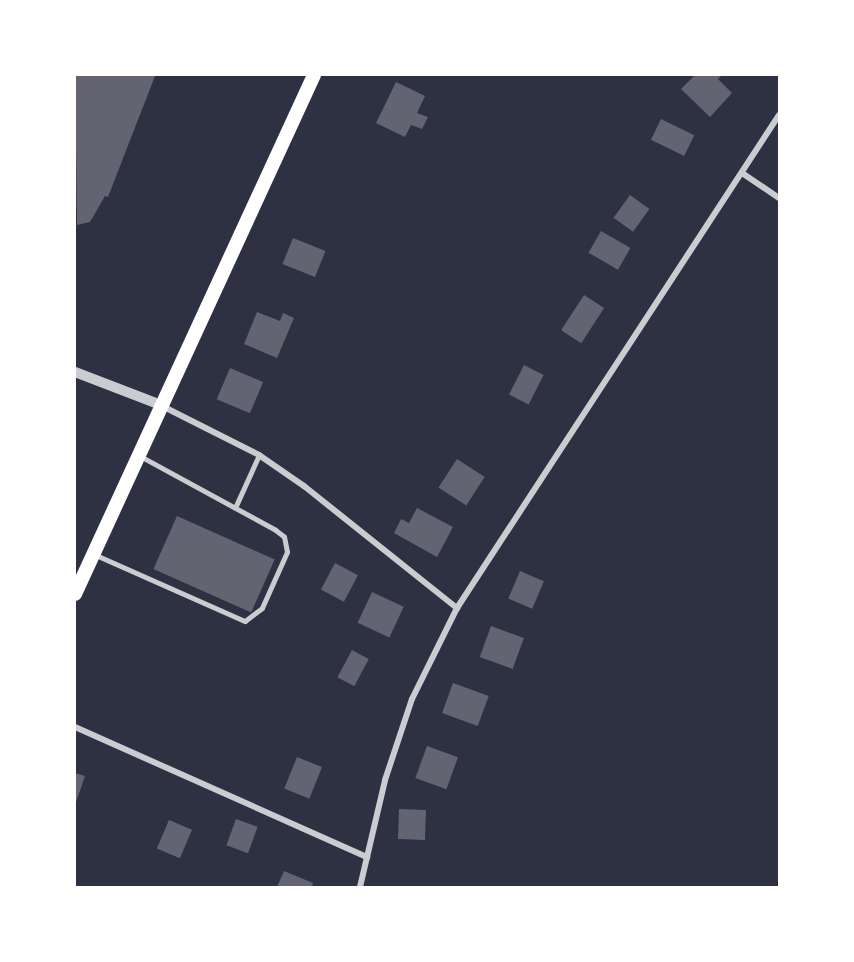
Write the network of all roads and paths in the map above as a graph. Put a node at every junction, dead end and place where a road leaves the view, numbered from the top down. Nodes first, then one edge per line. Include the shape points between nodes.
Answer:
1 (314, 75) edge
2 (779, 116) edge
3 (742, 173) junction
4 (779, 198) edge
5 (75, 372) edge
6 (161, 405) junction
7 (259, 455) junction
8 (138, 456) junction
9 (236, 508) junction
10 (94, 554) junction
11 (77, 586) edge
12 (458, 608) junction
13 (75, 727) edge
14 (367, 856) junction
15 (360, 887) edge

1 - 6 main road
2 - 3 street
3 - 4 street
3 - 12 street
5 - 6 street
6 - 7 street
6 - 8 main road
7 - 9 lane
7 - 12 street
8 - 9 lane
8 - 10 main road
9 - 10 lane via 284,537 287,552 262,608 245,621
10 - 11 main road
12 - 14 street via 412,699 385,780
13 - 14 street
14 - 15 street

